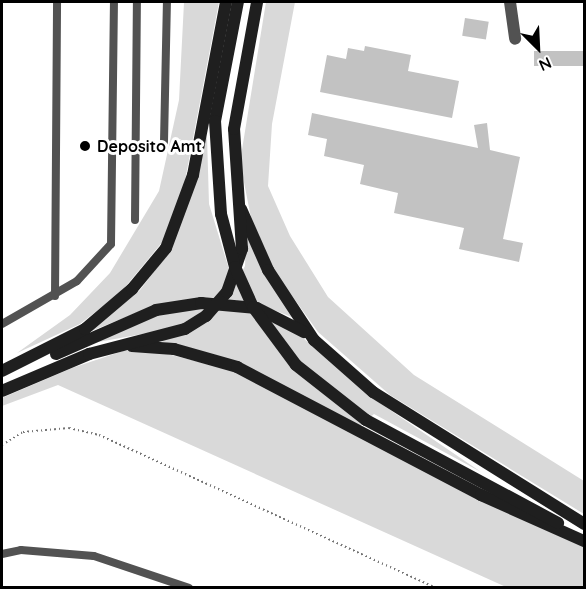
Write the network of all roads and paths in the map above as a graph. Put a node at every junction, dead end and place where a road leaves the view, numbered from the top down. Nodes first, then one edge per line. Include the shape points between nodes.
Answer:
1 (57, 2) edge
2 (114, 2) edge
3 (137, 2) edge
4 (167, 2) edge
5 (226, 2) edge
6 (238, 2) edge
7 (257, 2) edge
8 (510, 2) edge
9 (515, 39) dead end
10 (164, 142) dead end
11 (234, 190) junction
12 (135, 220) dead end
13 (55, 296) junction
14 (218, 304) junction
15 (2, 324) edge
16 (314, 340) junction
17 (116, 346) junction
18 (2, 372) edge
19 (2, 376) edge
20 (2, 391) edge
21 (2, 446) edge
22 (585, 524) edge
23 (585, 539) edge
24 (2, 554) edge
25 (189, 588) edge
26 (436, 588) edge

1 - 13 lane
2 - 13 lane via 111,244 100,260
3 - 12 lane
4 - 10 lane
5 - 18 street via 193,175 165,248 132,290 85,329
6 - 23 street, bridge via 215,121 220,214 234,267 254,307 296,365 366,420
7 - 11 street via 234,129
8 - 9 street
11 - 14 street via 240,267
11 - 16 street via 268,270
13 - 15 lane
14 - 16 street via 280,316
14 - 17 street via 185,329
14 - 19 street via 156,310
16 - 22 street via 374,392
17 - 20 street
17 - 23 street via 174,349 237,367 481,495
21 - 26 path via 23,432 69,428 99,435
24 - 25 lane via 21,550 94,556

